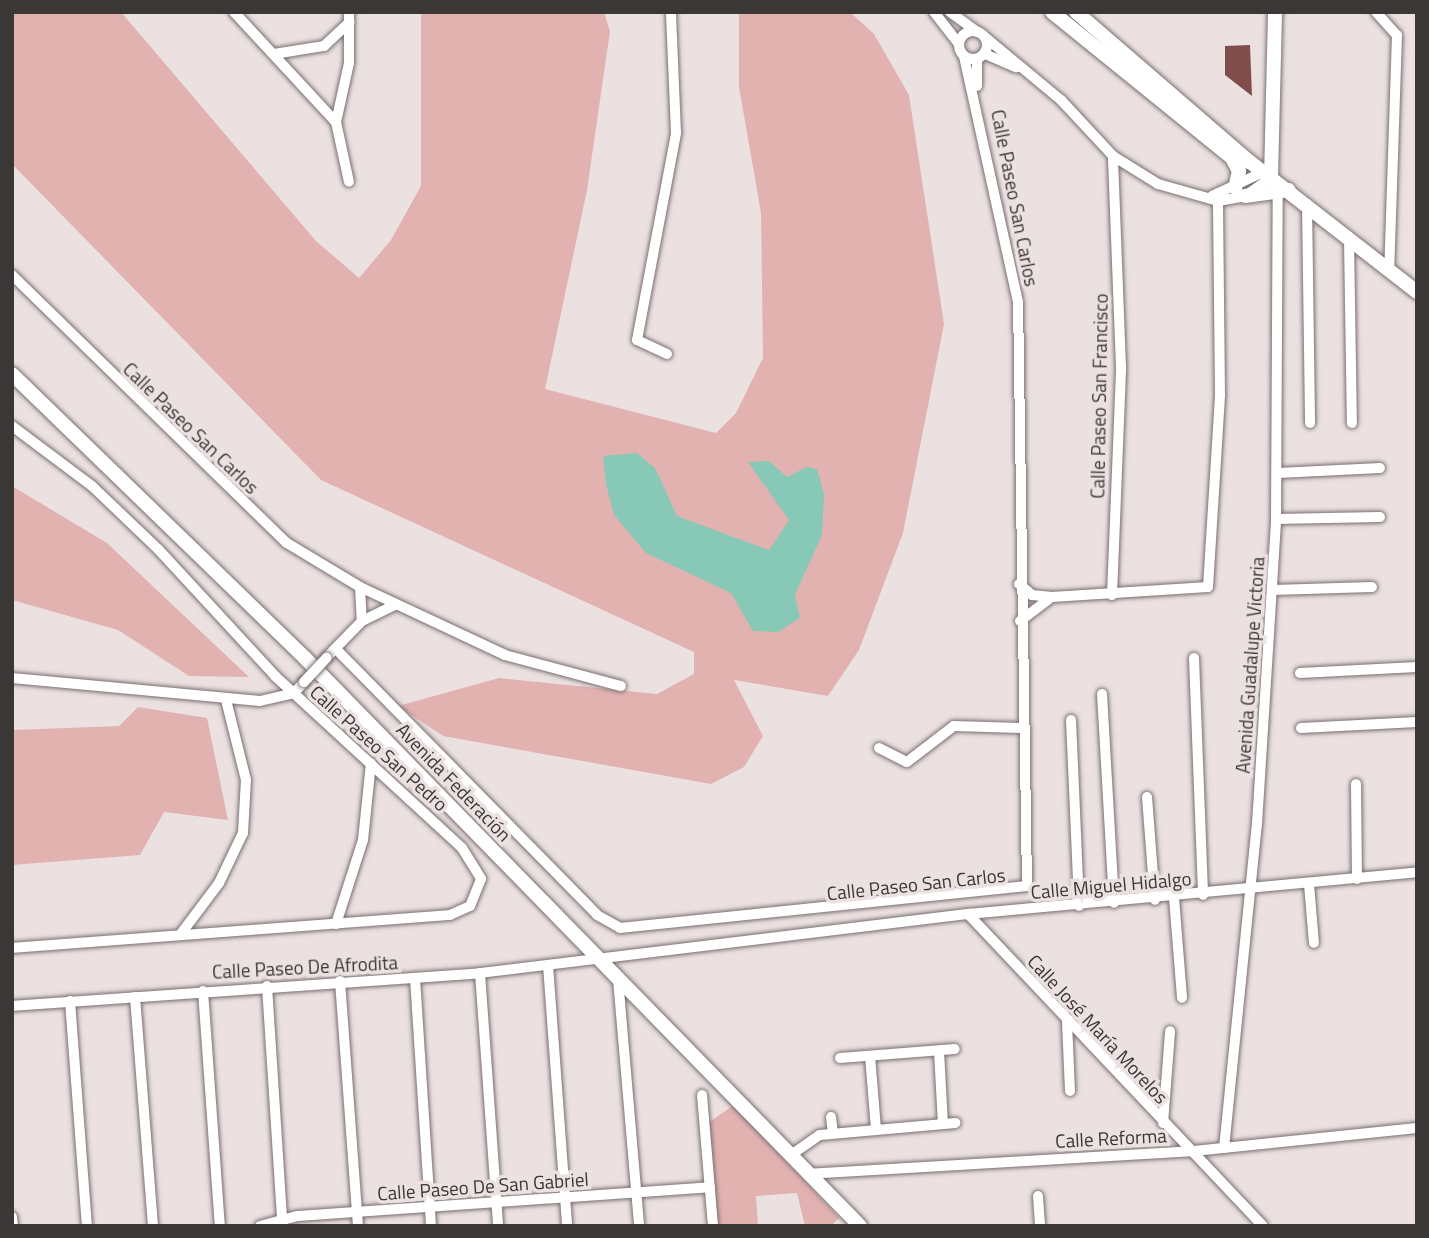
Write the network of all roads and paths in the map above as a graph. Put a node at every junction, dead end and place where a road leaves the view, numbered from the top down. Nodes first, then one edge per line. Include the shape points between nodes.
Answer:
1 (234, 12) edge
2 (671, 12) edge
3 (934, 12) edge
4 (950, 12) edge
5 (1052, 12) edge
6 (1076, 12) edge
7 (1275, 12) edge
8 (1376, 12) edge
9 (349, 17) edge
10 (982, 35) junction
11 (959, 44) junction
12 (274, 54) junction
13 (964, 56) junction
14 (981, 56) junction
15 (1027, 72) junction
16 (977, 97) junction
17 (336, 122) junction
18 (1113, 156) junction
19 (1232, 158) junction
20 (1250, 162) junction
21 (1275, 180) junction
22 (349, 182) dead end
23 (1240, 192) junction
24 (1215, 197) junction
25 (1307, 205) junction
26 (1349, 239) junction
27 (1389, 271) junction
28 (12, 275) edge
29 (1417, 292) edge
30 (667, 354) dead end
31 (12, 374) edge
32 (1310, 423) dead end
33 (1352, 423) dead end
34 (12, 426) edge
35 (1380, 468) dead end
36 (1278, 473) junction
37 (1380, 517) dead end
38 (1276, 519) junction
39 (1019, 584) junction
40 (360, 587) junction
41 (1372, 587) dead end
42 (1272, 590) junction
43 (1112, 595) junction
44 (1052, 597) junction
45 (395, 605) junction
46 (362, 621) junction
47 (1020, 621) junction
48 (336, 649) junction
49 (1194, 658) dead end
50 (1417, 667) edge
51 (1300, 673) dead end
52 (12, 678) edge
53 (621, 686) dead end
54 (293, 693) junction
55 (1102, 694) dead end
56 (226, 700) junction
57 (1071, 720) dead end
58 (1417, 722) edge
59 (1021, 728) junction
60 (1301, 728) dead end
61 (879, 748) dead end
62 (371, 763) junction
63 (1356, 784) dead end
64 (1147, 797) dead end
65 (1417, 872) edge
66 (1357, 879) junction
67 (1309, 884) junction
68 (1251, 891) junction
69 (1203, 895) junction
70 (1174, 898) junction
71 (1155, 900) junction
72 (1114, 902) junction
73 (1079, 906) junction
74 (968, 914) junction
75 (335, 924) junction
76 (180, 935) junction
77 (1314, 943) dead end
78 (12, 948) edge
79 (600, 959) junction
80 (548, 965) junction
81 (480, 973) junction
82 (415, 978) junction
83 (618, 978) junction
84 (340, 981) junction
85 (267, 986) junction
86 (203, 991) junction
87 (135, 997) junction
88 (1182, 998) dead end
89 (70, 1001) junction
90 (12, 1006) edge
91 (1067, 1022) junction
92 (1170, 1031) dead end
93 (955, 1049) dead end
94 (939, 1051) junction
95 (870, 1056) junction
96 (840, 1058) dead end
97 (1069, 1091) dead end
98 (702, 1095) dead end
99 (831, 1118) dead end
100 (1163, 1123) junction
101 (1417, 1128) edge
102 (876, 1129) junction
103 (833, 1133) junction
104 (1224, 1148) junction
105 (1194, 1151) junction
106 (790, 1155) junction
107 (807, 1174) junction
108 (710, 1187) junction
109 (636, 1193) junction
110 (1038, 1196) dead end
111 (565, 1197) junction
112 (497, 1201) junction
113 (430, 1207) junction
114 (357, 1212) junction
115 (12, 1217) edge
116 (282, 1218) junction
117 (299, 1221) edge
118 (13, 1226) edge
119 (87, 1226) edge
120 (153, 1226) edge
121 (220, 1226) edge
122 (260, 1226) edge
123 (358, 1226) edge
124 (431, 1226) edge
125 (498, 1226) edge
126 (567, 1226) edge
127 (639, 1226) edge
128 (713, 1226) edge
129 (860, 1226) edge
130 (1040, 1226) edge
131 (1263, 1226) edge

1 - 12 street
2 - 30 street via 676,133 637,340
3 - 11 street, Calle Paseo San Carlos
4 - 10 street
5 - 19 main road
6 - 20 main road
7 - 21 main road
8 - 27 street via 1397,35
9 - 12 street via 324,46
9 - 17 street via 348,76
10 - 11 street via 968,32
10 - 14 street, Calle Paseo San Carlos
10 - 15 street
11 - 13 street, Calle Paseo San Carlos
12 - 17 street
13 - 14 street
13 - 16 street, Calle Paseo San Carlos
14 - 15 street
14 - 16 street, Calle Paseo San Carlos
15 - 18 street
16 - 39 street, Calle Paseo San Carlos via 1018,302
17 - 22 street
18 - 24 street via 1158,184
18 - 43 street, Calle Paseo San Francisco via 1121,367
19 - 20 main road
19 - 23 main road via 1239,171
20 - 21 main road
21 - 23 main road
21 - 23 street
21 - 25 main road
21 - 36 street, Avenida Guadalupe Victoria
23 - 24 street
24 - 43 street via 1220,395 1208,587
25 - 26 main road
25 - 32 street
26 - 27 main road
26 - 33 street
27 - 29 main road
28 - 40 street, Calle Paseo San Carlos via 222,485 287,543
31 - 79 main road, Avenida Federación via 305,658
34 - 54 street, Calle Paseo San Pedro via 92,486
35 - 36 street
36 - 38 street, Avenida Guadalupe Victoria
37 - 38 street
38 - 42 street, Avenida Guadalupe Victoria
39 - 44 street via 1032,595
39 - 47 street, Calle Paseo San Carlos
40 - 45 street, Calle Paseo San Carlos
40 - 46 street
41 - 42 street
42 - 68 street, Avenida Guadalupe Victoria
43 - 44 street
44 - 47 street
45 - 46 street
45 - 53 street, Calle Paseo San Carlos via 537,667
46 - 48 street
47 - 59 street, Calle Paseo San Carlos
48 - 54 street, bridge
48 - 59 street, Calle Paseo San Carlos via 597,915 629,930 1023,889 1029,878
49 - 69 street
50 - 51 street
52 - 56 street
54 - 56 street via 271,701
54 - 62 street, Calle Paseo San Pedro
55 - 72 street
56 - 76 street via 246,780 243,833 219,883
57 - 73 street
58 - 60 street
59 - 61 street via 954,726 907,762
62 - 75 street via 363,840
62 - 75 street, Calle Paseo San Pedro via 476,863 478,891 470,906 450,915
63 - 66 street
64 - 71 street
65 - 66 street, Calle Miguel Hidalgo
66 - 67 street, Calle Miguel Hidalgo
67 - 68 street, Calle Miguel Hidalgo
67 - 77 street
68 - 69 street, Calle Miguel Hidalgo
68 - 104 street, Avenida Guadalupe Victoria
69 - 70 street, Calle Miguel Hidalgo
70 - 71 street, Calle Miguel Hidalgo
70 - 88 street
71 - 72 street, Calle Miguel Hidalgo
72 - 73 street, Calle Miguel Hidalgo
73 - 74 street, Calle Miguel Hidalgo
74 - 79 street, Calle Miguel Hidalgo
74 - 91 street, Calle José María Morelos
75 - 76 street, Calle Paseo San Pedro
76 - 78 street, Calle Paseo San Pedro
79 - 80 street, Calle Paseo De Afrodita
79 - 83 main road, Avenida Federación
80 - 81 street, Calle Paseo De Afrodita
80 - 111 street
81 - 82 street, Calle Paseo De Afrodita
81 - 112 street
82 - 84 street, Calle Paseo De Afrodita
82 - 113 street
83 - 106 main road, Avenida Federación
83 - 109 street
84 - 85 street, Calle Paseo De Afrodita
84 - 114 street
85 - 86 street, Calle Paseo De Afrodita
85 - 116 street
86 - 87 street, Calle Paseo De Afrodita
86 - 121 street
87 - 89 street, Calle Paseo De Afrodita
87 - 120 street
89 - 90 street, Calle Paseo De Afrodita
89 - 119 street
91 - 97 street
91 - 100 street, Calle José María Morelos
92 - 100 street
93 - 94 street
94 - 95 street
94 - 102 street via 949,1124
95 - 96 street
95 - 102 street
98 - 108 street
99 - 103 street
100 - 105 street, Calle José María Morelos
101 - 104 street, Calle Reforma
102 - 103 street
103 - 106 street via 813,1137
104 - 105 street, Calle Reforma
105 - 107 street, Calle Reforma
105 - 131 street, Calle José María Morelos
106 - 107 main road, Avenida Federación
107 - 129 main road, Avenida Federación
108 - 109 street, Calle Paseo De San Gabriel
108 - 128 street
109 - 111 street, Calle Paseo De San Gabriel
109 - 127 street
110 - 130 street
111 - 112 street, Calle Paseo De San Gabriel
111 - 126 street
112 - 113 street, Calle Paseo De San Gabriel
112 - 125 street
113 - 114 street, Calle Paseo De San Gabriel
113 - 124 street
114 - 117 street, Calle Paseo De San Gabriel
114 - 123 street
115 - 118 street
116 - 117 street, Calle Paseo De San Gabriel
116 - 122 street, Calle Paseo De San Gabriel

